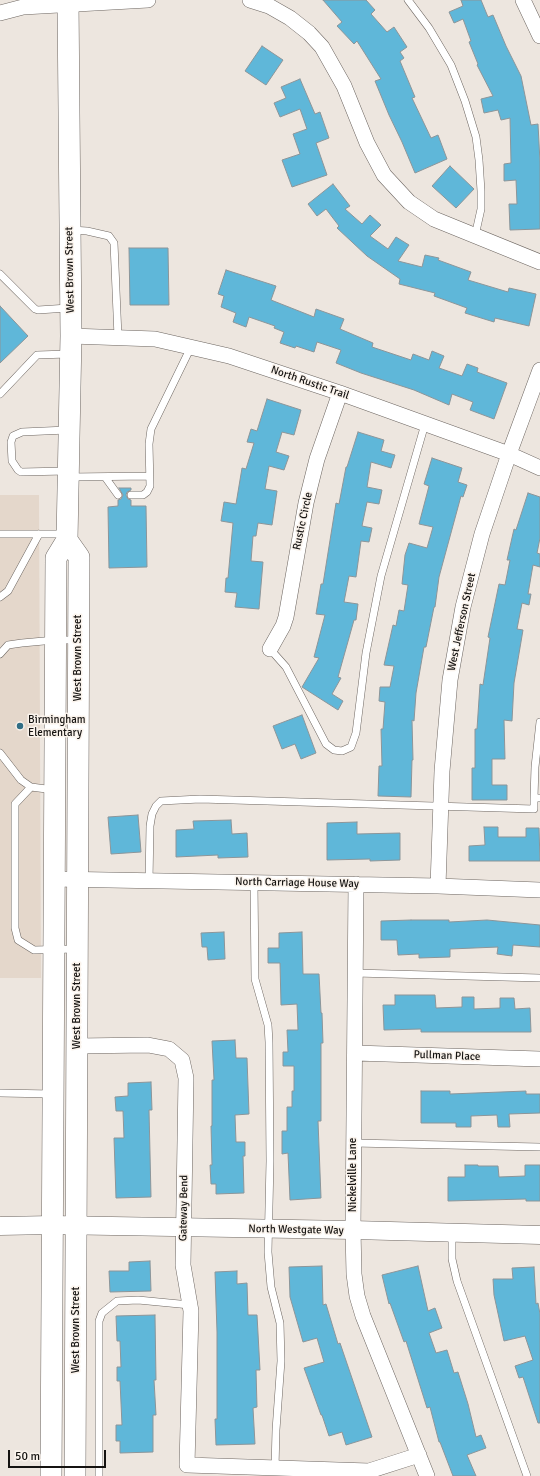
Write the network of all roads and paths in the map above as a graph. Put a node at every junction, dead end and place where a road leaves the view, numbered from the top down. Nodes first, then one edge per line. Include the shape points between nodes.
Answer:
1 (148, 0) edge
2 (250, 0) edge
3 (408, 0) edge
4 (522, 0) edge
5 (68, 3) edge
6 (0, 14) edge
7 (540, 36) edge
8 (70, 230) junction
9 (475, 236) junction
10 (540, 262) edge
11 (0, 274) edge
12 (70, 308) junction
13 (118, 337) junction
14 (70, 345) junction
15 (191, 347) junction
16 (540, 370) edge
17 (340, 393) junction
18 (0, 394) edge
19 (425, 424) junction
20 (69, 430) junction
21 (509, 454) junction
22 (540, 468) edge
23 (68, 474) junction
24 (150, 476) junction
25 (106, 477) junction
26 (118, 495) dead end
27 (131, 495) dead end
28 (0, 534) edge
29 (39, 534) junction
30 (67, 537) junction
31 (0, 598) edge
32 (55, 640) junction
33 (78, 640) junction
34 (270, 648) joint
35 (0, 654) edge
36 (540, 722) edge
37 (0, 753) edge
38 (31, 787) junction
39 (54, 790) junction
40 (537, 798) edge
41 (440, 807) junction
42 (54, 879) junction
43 (78, 880) junction
44 (149, 881) junction
45 (254, 883) junction
46 (356, 884) junction
47 (438, 886) junction
48 (540, 890) edge
49 (78, 948) junction
50 (54, 949) junction
51 (355, 973) junction
52 (540, 978) edge
53 (77, 1046) junction
54 (355, 1052) junction
55 (540, 1059) edge
56 (0, 1093) edge
57 (53, 1094) junction
58 (354, 1143) junction
59 (540, 1147) edge
60 (52, 1225) junction
61 (0, 1226) edge
62 (77, 1226) junction
63 (184, 1228) junction
64 (269, 1230) junction
65 (353, 1230) junction
66 (452, 1233) junction
67 (540, 1235) edge
68 (190, 1305) junction
69 (419, 1454) junction
70 (275, 1468) junction
71 (51, 1476) edge
72 (76, 1476) edge
73 (99, 1476) edge
74 (427, 1476) edge
75 (527, 1476) edge

1 - 5 street
2 - 9 street via 269,6 290,18 322,47 344,86 367,143 384,175 409,202 434,219
3 - 9 lane via 429,28 450,65 476,137 481,209
4 - 7 street
5 - 6 street via 23,7
5 - 8 main road, West Brown Street
8 - 12 main road, West Brown Street
8 - 13 lane via 109,236 114,243
9 - 10 street
11 - 12 lane via 35,309
12 - 14 main road, West Brown Street
13 - 14 street, North Rustic Trail
13 - 15 street, North Rustic Trail via 155,339
14 - 18 lane via 37,356
14 - 20 main road, West Brown Street
15 - 17 street, North Rustic Trail via 229,356
15 - 24 lane via 151,429
16 - 21 street, West Jefferson Street
17 - 19 street, North Rustic Trail
17 - 34 street, Rustic Circle via 317,459 306,503 286,617
19 - 21 street, North Rustic Trail
19 - 34 lane via 381,576 366,653 356,733 351,747 342,751 334,750 326,744 286,667
20 - 23 main road, West Brown Street
20 - 23 lane via 22,432 13,436 11,442 12,461 21,472
21 - 22 street, North Rustic Trail
21 - 41 street, West Jefferson Street via 482,534 463,607 450,680
23 - 25 lane
23 - 30 main road, West Brown Street
24 - 25 lane
24 - 27 lane via 147,492 143,495
25 - 26 lane
28 - 29 lane
29 - 30 lane
29 - 31 lane via 8,591
30 - 32 main road, West Brown Street via 56,558
30 - 33 main road, West Brown Street via 79,558
32 - 33 lane
32 - 35 lane via 8,645
32 - 39 main road, West Brown Street
33 - 43 main road, West Brown Street
36 - 40 lane via 535,767
37 - 38 lane via 21,780
38 - 39 lane
38 - 50 lane via 15,804 15,928 18,940 34,950
39 - 42 main road, West Brown Street
40 - 41 lane via 534,809
41 - 44 lane via 200,799 161,801 152,814 150,826
41 - 47 street, West Jefferson Street
42 - 43 street, North Carriage House Way
42 - 50 main road, West Brown Street
43 - 44 street, North Carriage House Way
43 - 49 main road, West Brown Street
44 - 45 street, North Carriage House Way
45 - 46 street, North Carriage House Way
45 - 64 lane via 255,979 268,1025 269,1042
46 - 47 street, North Carriage House Way
46 - 51 street, Nickelville Lane
47 - 48 street, North Carriage House Way
49 - 50 lane
49 - 53 main road, West Brown Street
50 - 57 main road, West Brown Street
51 - 52 lane
51 - 54 street, Nickelville Lane
53 - 62 main road, West Brown Street
53 - 63 street, Gateway Bend via 148,1045 169,1049 182,1060 186,1078
54 - 55 street, Pullman Place
54 - 58 street, Nickelville Lane
56 - 57 lane
57 - 60 main road, West Brown Street
58 - 59 lane
58 - 65 street, Nickelville Lane
60 - 61 street, North Westgate Way
60 - 62 street, North Westgate Way
60 - 71 main road, West Brown Street
62 - 63 street, North Westgate Way
62 - 72 main road, West Brown Street
63 - 64 street, North Westgate Way
63 - 68 street, Gateway Bend via 183,1265
64 - 65 street, North Westgate Way
64 - 70 lane via 271,1287 280,1323 281,1361
65 - 66 street, North Westgate Way
65 - 69 street, Nickelville Lane via 354,1274 363,1316
66 - 67 street, North Westgate Way
66 - 75 lane via 452,1259 457,1282
68 - 70 street, Gateway Bend via 188,1465
68 - 73 lane via 138,1300 117,1301 102,1313 99,1321
69 - 70 street via 369,1471
69 - 74 street, Nickelville Lane

